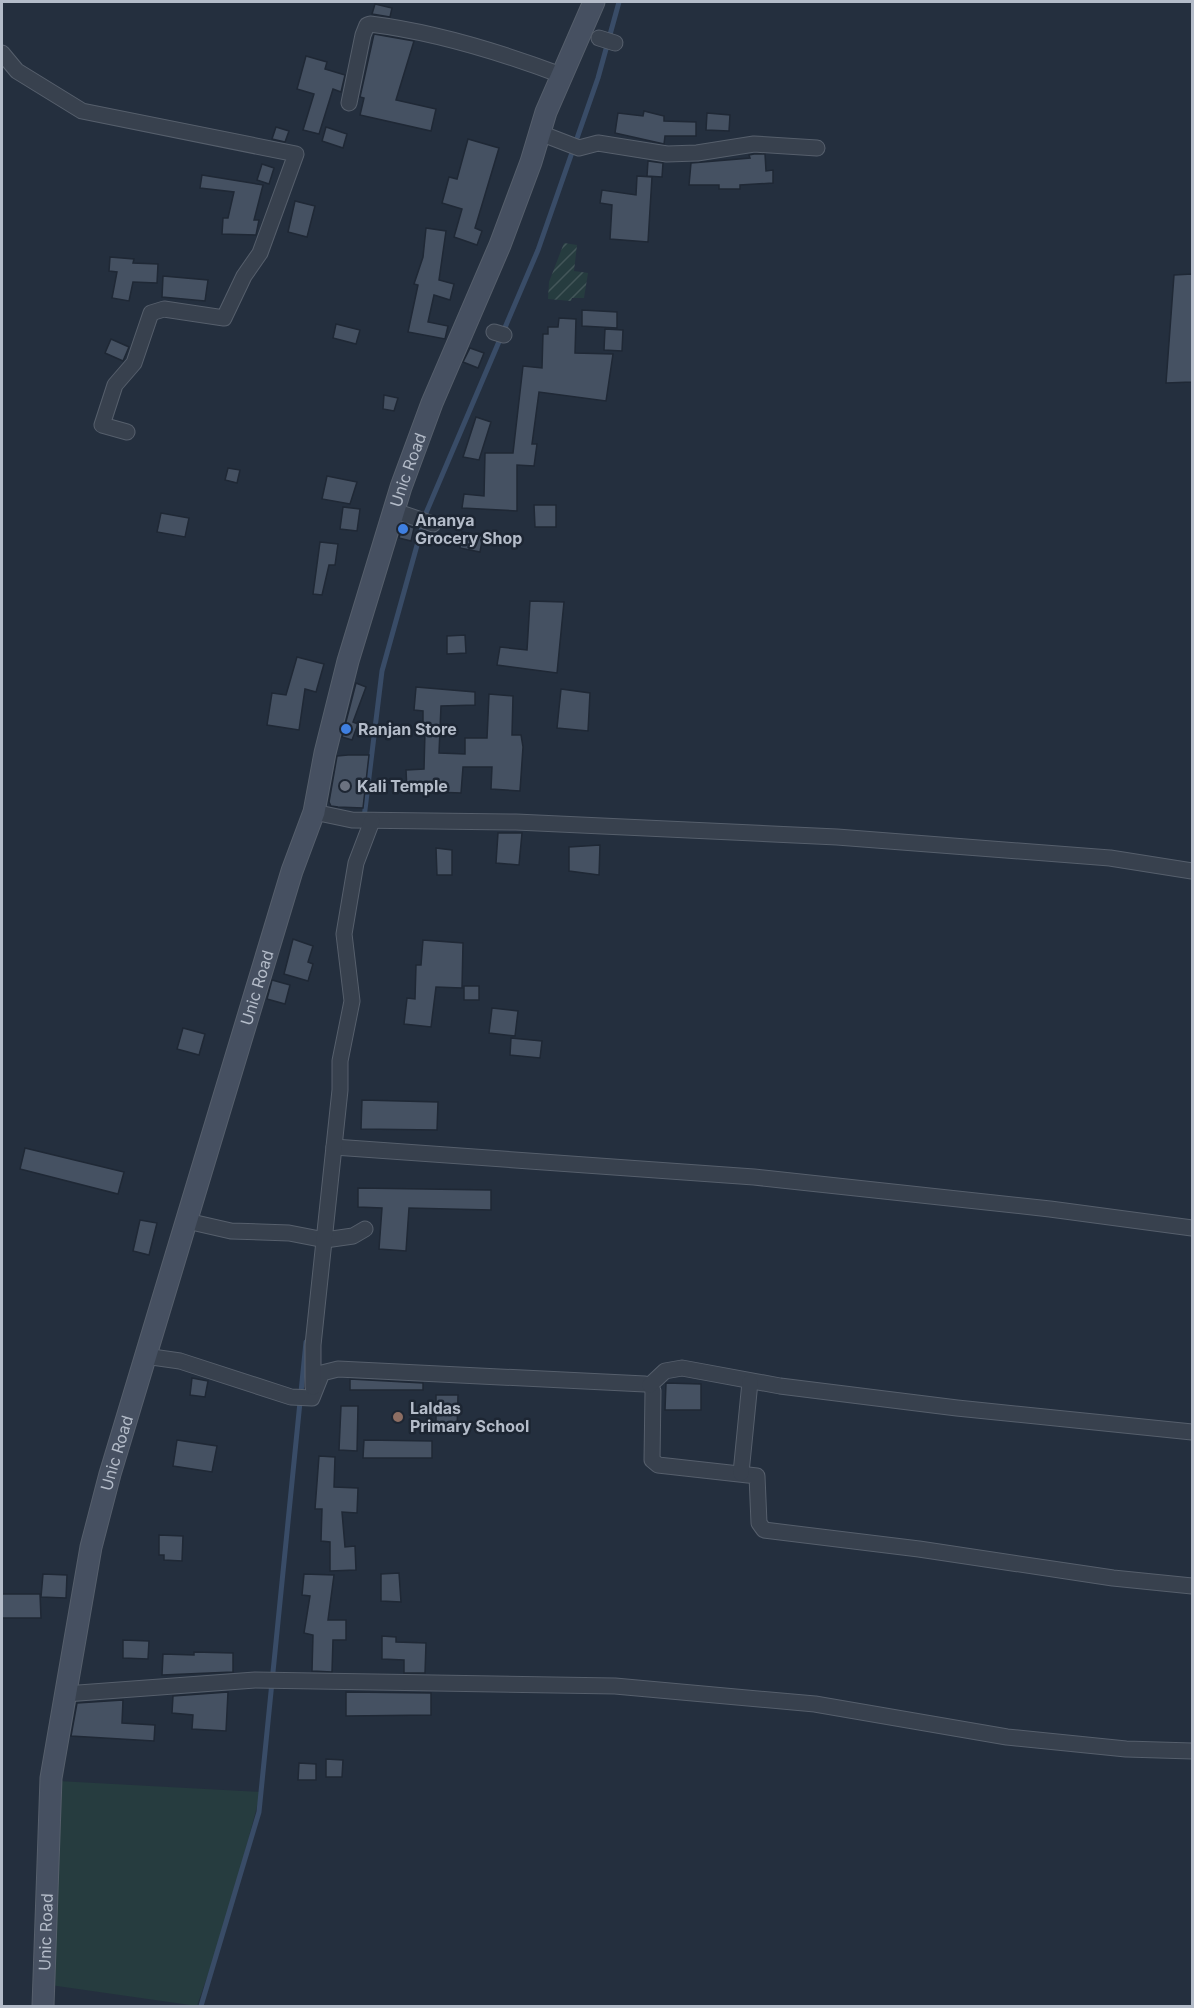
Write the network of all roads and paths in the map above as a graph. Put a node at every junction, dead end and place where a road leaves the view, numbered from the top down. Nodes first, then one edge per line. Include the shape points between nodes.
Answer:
1 (594, 2) edge
2 (599, 38) dead end
3 (615, 43) dead end
4 (2, 52) edge
5 (561, 75) junction
6 (349, 103) dead end
7 (540, 133) junction
8 (817, 148) dead end
9 (127, 432) dead end
10 (404, 514) junction
11 (433, 524) dead end
12 (314, 812) junction
13 (372, 821) junction
14 (1192, 871) edge
15 (334, 1147) junction
16 (187, 1221) junction
17 (1192, 1228) edge
18 (364, 1229) dead end
19 (319, 1240) junction
20 (145, 1356) junction
21 (750, 1382) junction
22 (650, 1385) junction
23 (313, 1396) junction
24 (1192, 1432) edge
25 (741, 1473) junction
26 (1192, 1586) edge
27 (65, 1694) junction
28 (1192, 1751) edge
29 (43, 2007) edge

1 - 5 main road, Unic Road
2 - 3 street
4 - 9 street via 16,71 82,111 296,154 260,253 224,318 164,309 151,313 134,363 115,385 102,425
5 - 6 street via 517,58 432,35 370,24 363,35
5 - 7 main road, Unic Road
7 - 8 street via 573,145 598,143 667,154 754,144
7 - 10 main road, Unic Road via 500,245 432,403
10 - 11 street
10 - 12 main road, Unic Road via 348,661
12 - 13 street
12 - 16 main road, Unic Road via 292,871
13 - 14 street via 516,822 753,832 1110,858
13 - 15 street via 356,863 344,934 352,1001 340,1061
15 - 17 street via 754,1177
15 - 19 street
16 - 19 street via 231,1231 289,1233
16 - 20 main road, Unic Road
18 - 19 street via 353,1236
19 - 23 street
20 - 23 street via 189,1364 291,1397
20 - 27 main road, Unic Road via 91,1548
21 - 22 street via 672,1369 660,1374
21 - 24 street
21 - 25 street
22 - 23 street via 338,1369 322,1373
22 - 25 street via 654,1395 651,1455 655,1463
25 - 26 street via 758,1478 759,1523 764,1530
27 - 28 street via 261,1680 615,1686 726,1694 882,1713 1007,1737
27 - 29 main road, Unic Road via 51,1778

